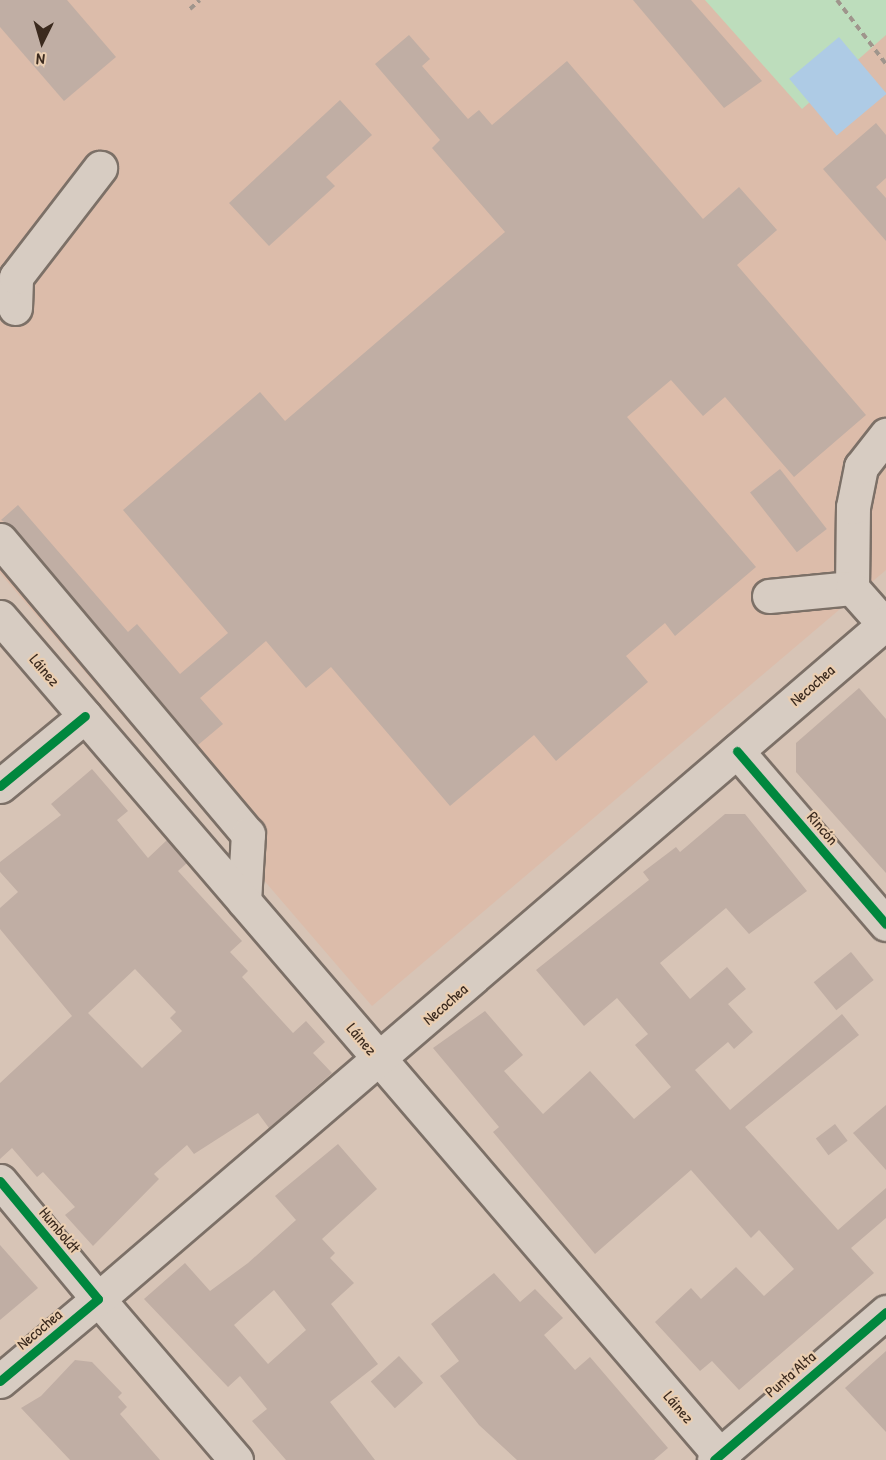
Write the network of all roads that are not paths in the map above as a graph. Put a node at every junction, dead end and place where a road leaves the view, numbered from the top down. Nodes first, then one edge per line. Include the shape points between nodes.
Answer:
1 (100, 168) dead end
2 (15, 308) dead end
3 (886, 435) edge
4 (0, 540) edge
5 (852, 588) junction
6 (769, 596) dead end
7 (0, 617) edge
8 (885, 623) edge
9 (85, 716) junction
10 (737, 751) junction
11 (0, 786) edge
12 (244, 902) junction
13 (886, 924) edge
14 (380, 1060) junction
15 (0, 1181) edge
16 (98, 1299) junction
17 (886, 1312) edge
18 (0, 1381) edge
19 (719, 1458) edge
20 (236, 1460) edge

1 - 2 main road via 16,277
3 - 5 main road via 861,467 853,507
4 - 12 main road via 248,834
5 - 6 main road
5 - 8 main road
7 - 9 main road, Láinez
8 - 10 main road, Necochea
9 - 11 main road
9 - 12 main road, Láinez
10 - 13 main road, Rincón
10 - 14 main road, Necochea
12 - 14 main road, Láinez
14 - 16 main road, Necochea
14 - 19 main road, Láinez
15 - 16 main road, Humboldt
16 - 18 main road, Necochea
16 - 20 main road, Humboldt
17 - 19 main road, Punta Alta

